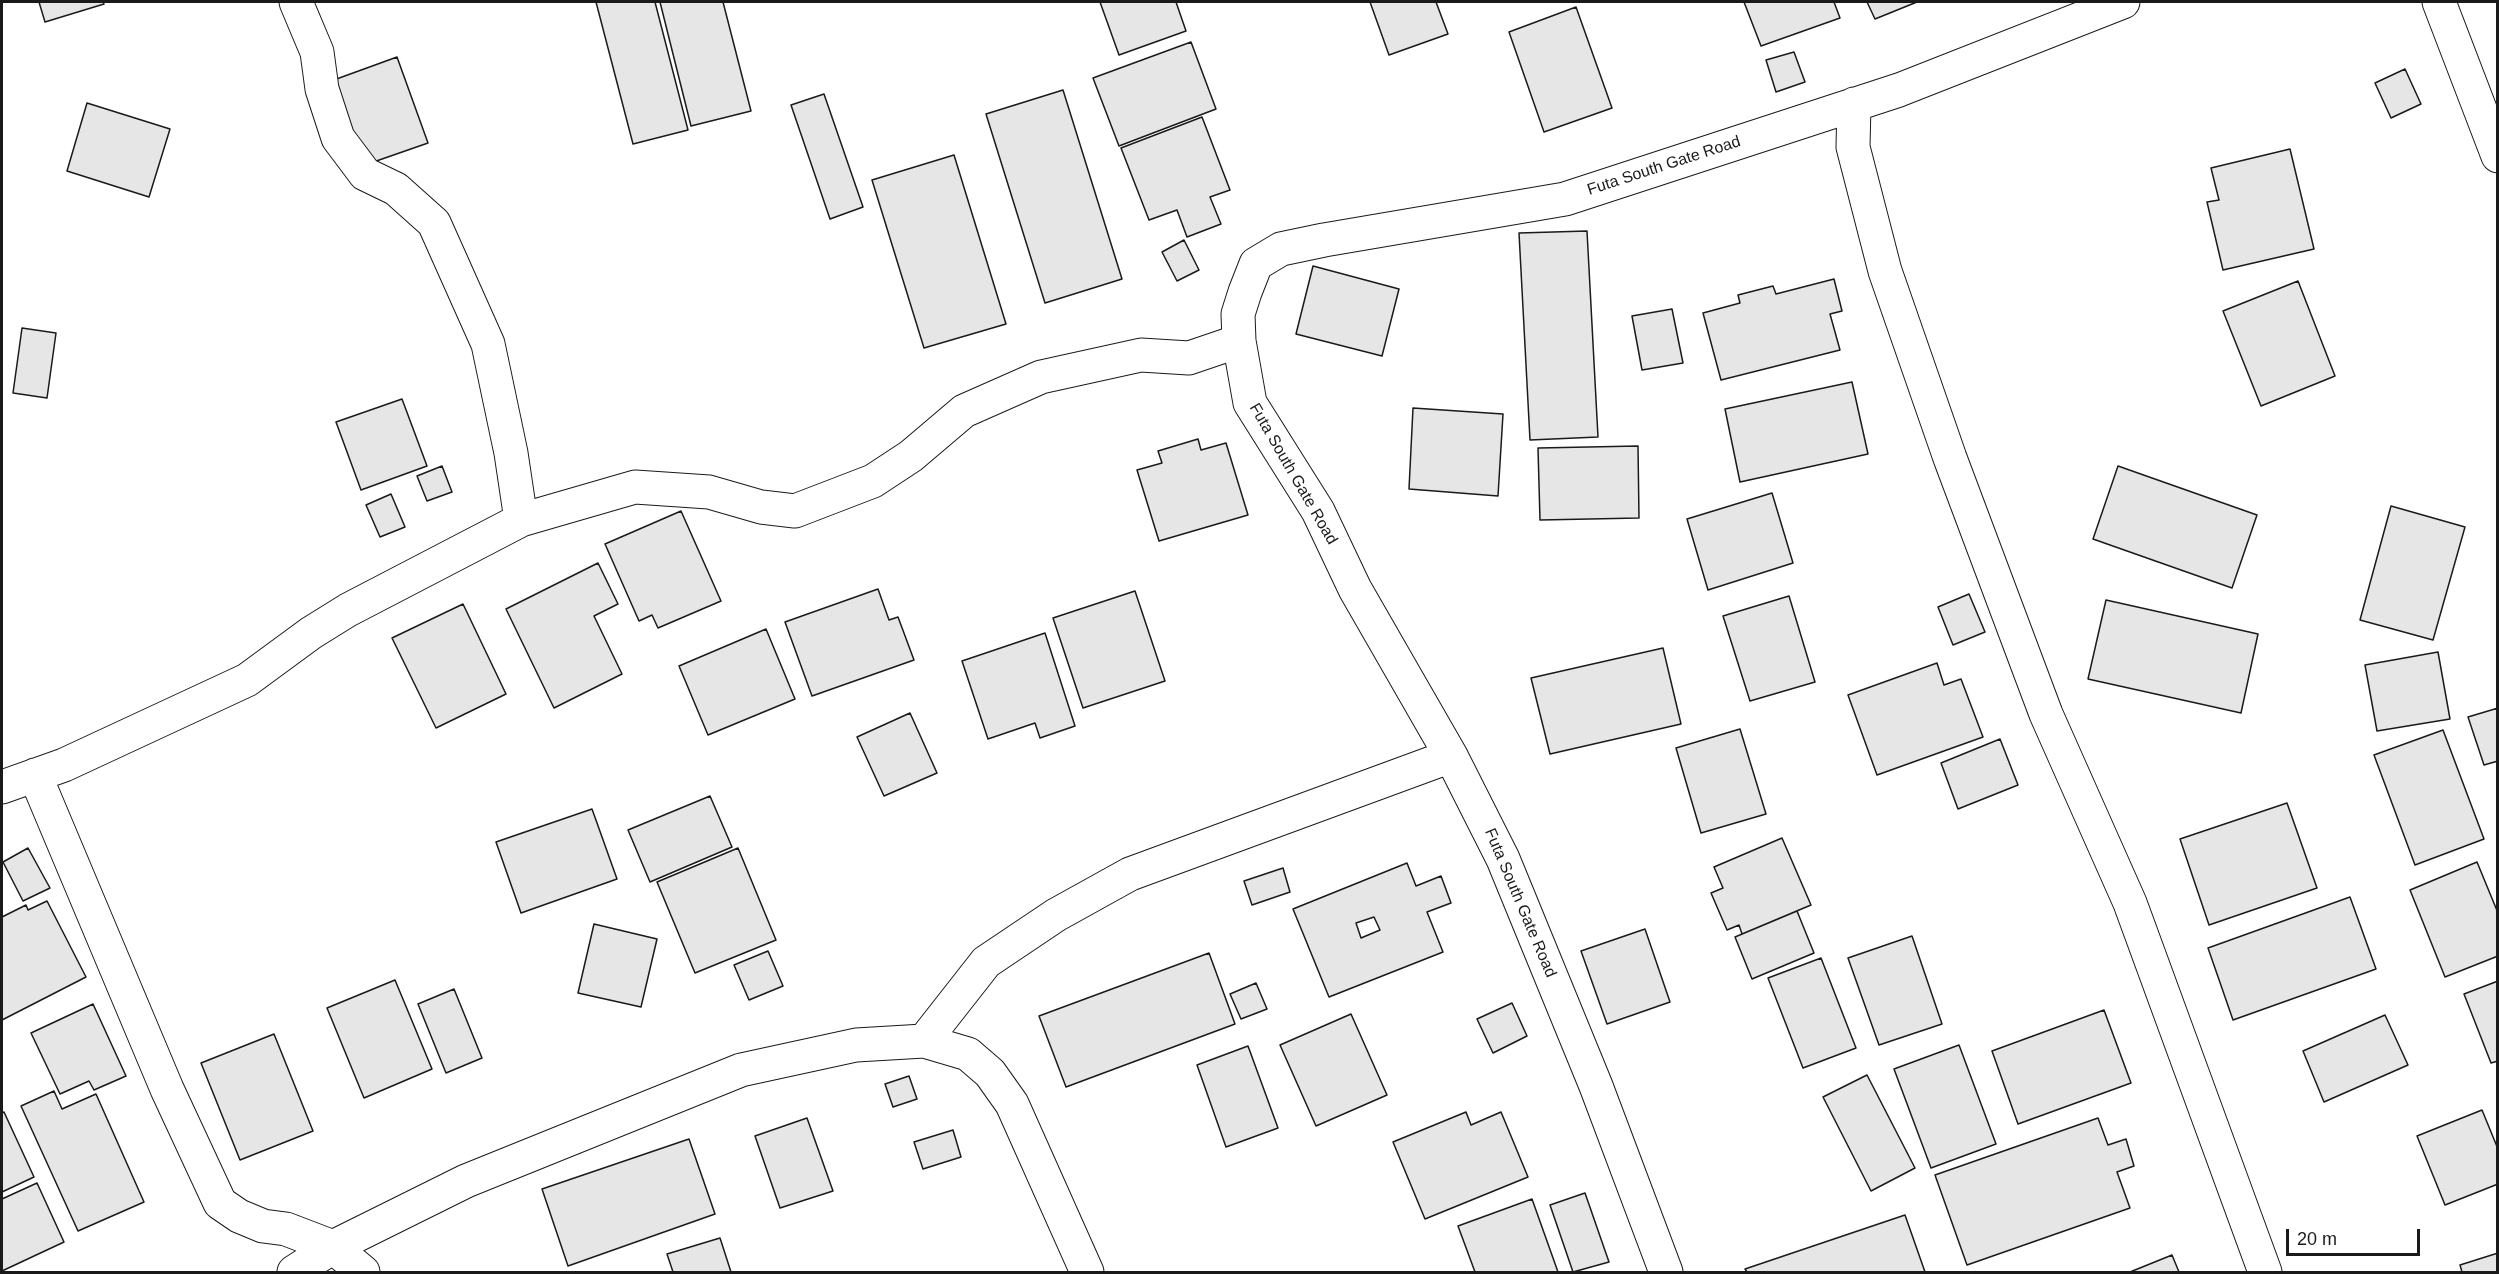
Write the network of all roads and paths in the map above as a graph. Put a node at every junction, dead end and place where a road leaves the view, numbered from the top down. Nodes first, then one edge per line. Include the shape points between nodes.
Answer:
1 (296, 2) edge
2 (2123, 2) edge
3 (2439, 2) edge
4 (1854, 104) junction
5 (2498, 156) edge
6 (1239, 342) junction
7 (521, 520) junction
8 (1452, 756) junction
9 (35, 775) junction
10 (2, 788) edge
11 (924, 1041) junction
12 (333, 1247) junction
13 (294, 1272) edge
14 (363, 1272) edge
15 (1088, 1272) edge
16 (1666, 1272) edge
17 (2265, 1272) edge

1 - 7 street via 317,52 322,89 338,138 365,174 396,189 434,223 488,344
2 - 4 street, Futa South Gate Road
3 - 5 street
4 - 6 street, Futa South Gate Road via 1564,199 1281,249 1256,264 1239,314
4 - 17 street via 1853,147 1885,271 1950,458 2046,714 2130,903
6 - 7 street via 1189,358 1141,355 1041,377 964,411 911,456 873,481 795,511 761,507 709,492 635,486
6 - 8 street, Futa South Gate Road via 1250,403 1318,511 1361,600
7 - 9 street via 348,610 247,680
8 - 11 street via 1130,874 1056,915 986,962
8 - 16 street, Futa South Gate Road via 1508,870
9 - 10 street
9 - 12 street via 167,1089 220,1203 264,1226 286,1229
11 - 12 street via 856,1045 741,1070 466,1181
11 - 15 street via 968,1054 990,1073 1012,1104
12 - 13 street
12 - 14 street

